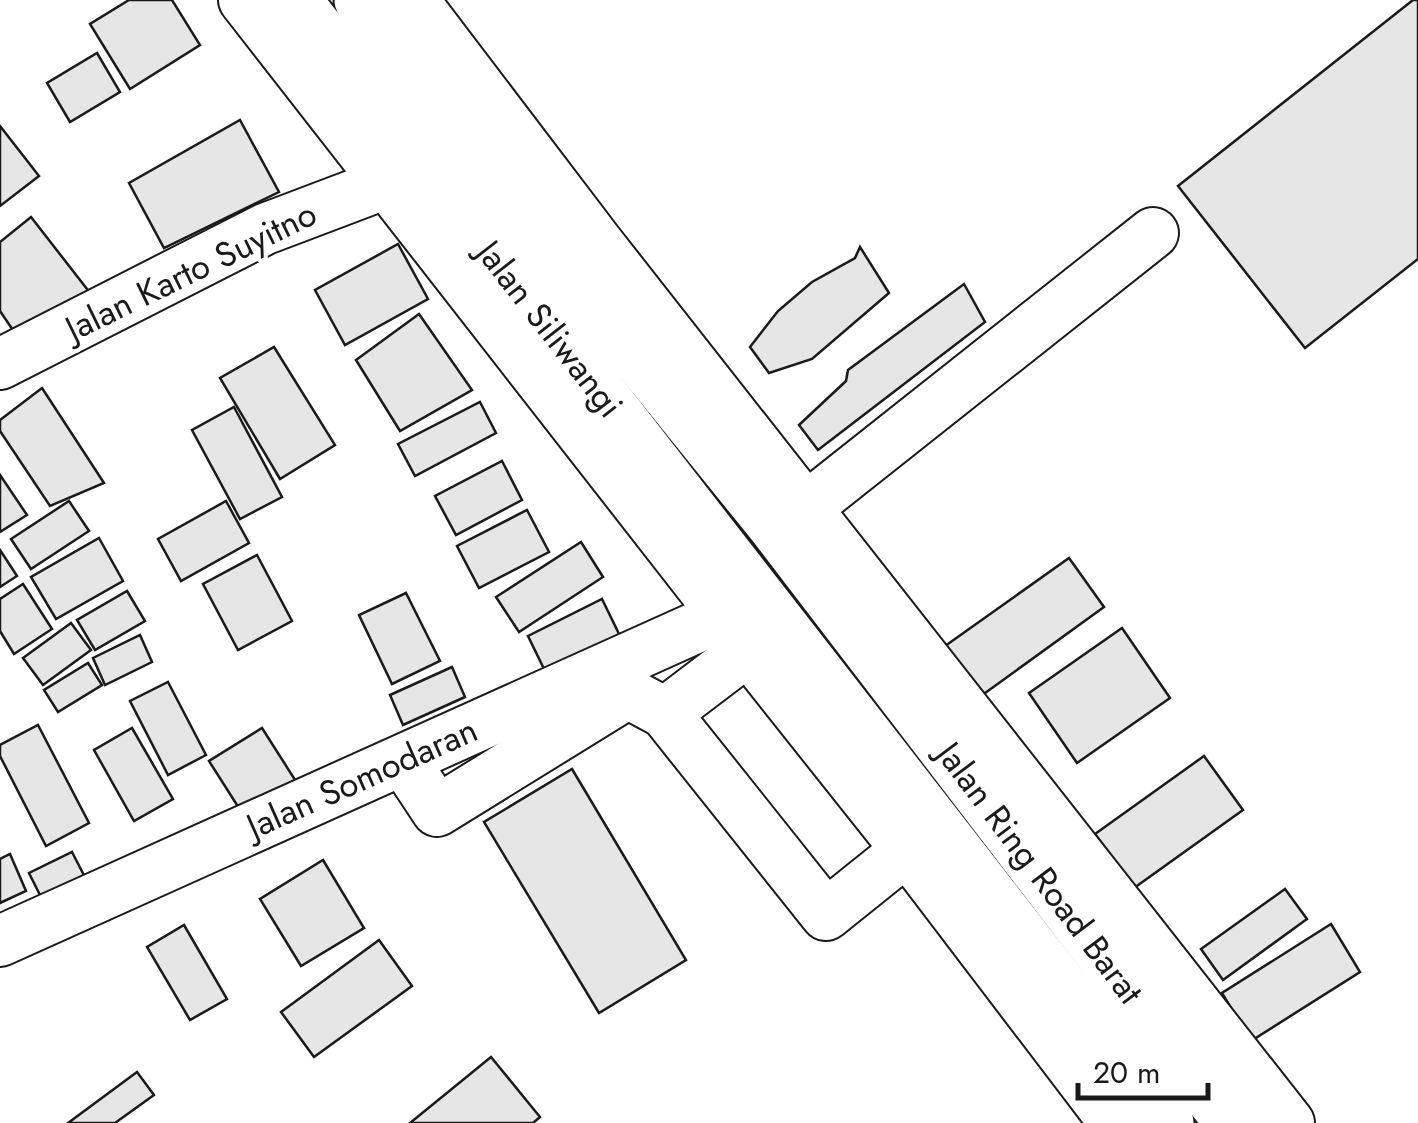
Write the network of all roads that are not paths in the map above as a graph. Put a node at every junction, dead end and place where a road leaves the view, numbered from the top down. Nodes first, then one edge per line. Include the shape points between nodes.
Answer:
1 (244, 0) edge
2 (293, 0) edge
3 (362, 0) edge
4 (413, 0) edge
5 (382, 181) junction
6 (1153, 233) dead end
7 (550, 363) junction
8 (0, 364) edge
9 (808, 506) junction
10 (848, 622) junction
11 (736, 632) junction
12 (807, 658) junction
13 (664, 713) junction
14 (404, 761) junction
15 (907, 850) junction
16 (0, 941) edge
17 (1138, 966) junction
18 (1115, 1123) edge
19 (1166, 1123) edge
20 (1233, 1123) edge
21 (1289, 1123) edge

1 - 5 street
2 - 7 highway, Jalan Siliwangi
3 - 10 highway, Jalan Siliwangi
4 - 9 street
5 - 7 street
5 - 8 street, Jalan Karto Suyitno via 265,229
6 - 9 street
7 - 11 street
7 - 12 highway, Jalan Siliwangi
9 - 17 street
10 - 12 highway
10 - 17 highway, Jalan Ring Road Barat
11 - 13 street
11 - 14 street, Jalan Somodaran
11 - 15 street
12 - 19 highway, Jalan Ring Road Barat
13 - 14 street via 628,693 436,811
13 - 15 street via 826,914
14 - 16 street, Jalan Somodaran
15 - 18 street
17 - 20 highway, Jalan Ring Road Barat
17 - 21 street

